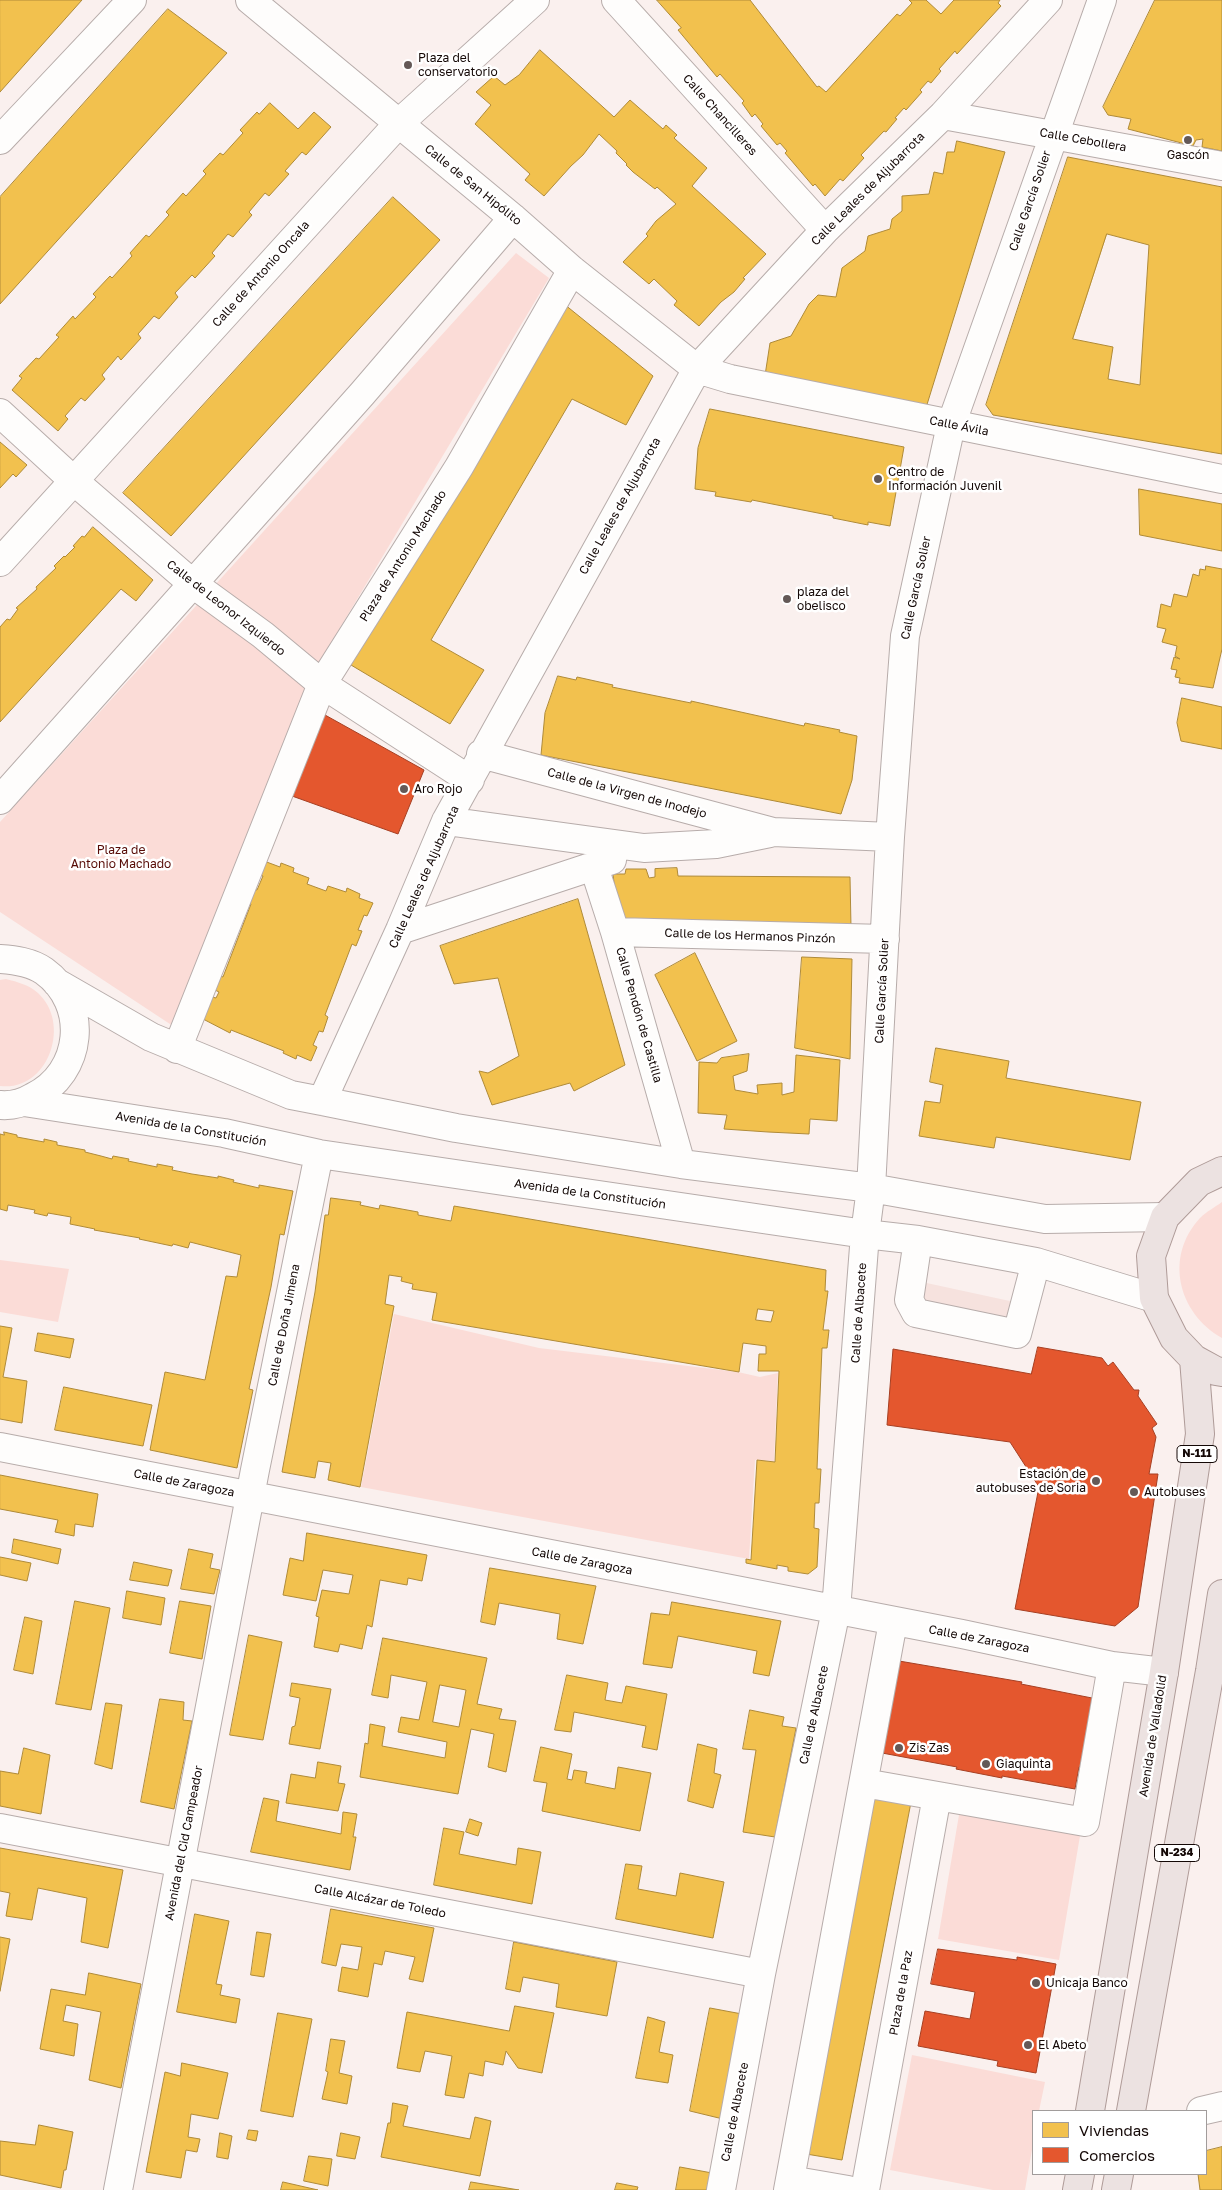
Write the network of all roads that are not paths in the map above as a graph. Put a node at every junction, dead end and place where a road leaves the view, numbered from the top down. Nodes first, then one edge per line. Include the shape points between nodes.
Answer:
1 (132, 0) edge
2 (250, 0) edge
3 (535, 0) edge
4 (616, 0) edge
5 (1048, 0) edge
6 (1102, 0) edge
7 (943, 115) junction
8 (398, 124) junction
9 (1053, 135) junction
10 (0, 140) edge
11 (1222, 166) edge
12 (514, 218) junction
13 (825, 230) junction
14 (572, 270) junction
15 (696, 369) junction
16 (0, 413) edge
17 (951, 425) junction
18 (1222, 479) edge
19 (74, 481) junction
20 (0, 562) edge
21 (193, 584) junction
22 (322, 684) junction
23 (481, 754) junction
24 (470, 780) junction
25 (0, 800) edge
26 (446, 820) junction
27 (774, 832) junction
28 (890, 837) junction
29 (644, 848) junction
30 (594, 867) junction
31 (400, 930) junction
32 (615, 932) junction
33 (885, 939) junction
34 (7, 956) edge
35 (57, 983) junction
36 (177, 1048) junction
37 (322, 1102) junction
38 (12, 1104) edge
39 (319, 1154) junction
40 (681, 1164) junction
41 (1222, 1172) edge
42 (871, 1188) junction
43 (1165, 1217) junction
44 (865, 1234) junction
45 (918, 1240) junction
46 (1036, 1262) junction
47 (1154, 1298) junction
48 (1194, 1359) junction
49 (1222, 1372) edge
50 (0, 1448) edge
51 (250, 1496) junction
52 (1222, 1594) edge
53 (836, 1610) junction
54 (893, 1622) junction
55 (1112, 1666) junction
56 (1216, 1670) edge
57 (1164, 1672) junction
58 (864, 1783) junction
59 (937, 1796) junction
60 (0, 1828) edge
61 (180, 1862) junction
62 (761, 1974) junction
63 (1222, 2106) edge
64 (1090, 2110) edge
65 (1131, 2110) edge
66 (1205, 2110) edge
67 (1080, 2175) edge
68 (1119, 2175) edge
69 (789, 2185) edge
70 (118, 2190) edge
71 (720, 2190) edge
72 (848, 2190) edge
73 (865, 2190) edge
74 (1077, 2190) edge
75 (1116, 2190) edge

1 - 10 street
2 - 8 street, Calle de San Hipólito
3 - 8 street, Calle de Antonio Oncala
4 - 13 street, Calle Chancilleres
5 - 7 street, Calle Leales de Aljubarrota
6 - 9 street, Calle García Solier
7 - 9 street, Calle Cebollera
7 - 13 street, Calle Leales de Aljubarrota
8 - 12 street, Calle de San Hipólito
8 - 19 street, Calle de Antonio Oncala
9 - 11 street, Calle Cebollera
9 - 17 street, Calle García Solier
12 - 14 street, Calle de San Hipólito
12 - 21 street
13 - 15 street, Calle Leales de Aljubarrota
14 - 15 street, Calle de San Hipólito
14 - 22 street, Plaza de Antonio Machado via 459,467
15 - 17 street, Calle Ávila
15 - 23 street, Calle Leales de Aljubarrota
16 - 19 street, Calle de Leonor Izquierdo
17 - 18 street, Calle Ávila
17 - 28 street, Calle García Solier via 905,636
19 - 20 street, Calle de Antonio Oncala
19 - 21 street, Calle de Leonor Izquierdo
21 - 22 street, Calle de Leonor Izquierdo via 263,635
21 - 25 street
22 - 24 street, Calle de Leonor Izquierdo
22 - 36 street, Plaza de Antonio Machado
23 - 24 street, Calle Leales de Aljubarrota
23 - 27 street, Calle de la Virgen de Inodejo
24 - 26 street, Calle Leales de Aljubarrota
26 - 29 street, Calle de la Virgen de Inodejo
26 - 31 street, Calle Leales de Aljubarrota
27 - 28 street, Calle de la Virgen de Inodejo
27 - 29 street, Calle de la Virgen de Inodejo via 716,844
28 - 33 street, Calle García Solier
29 - 30 street, Calle de la Virgen de Inodejo
30 - 31 street, Calle de la Virgen de Inodejo
30 - 32 street, Calle Pendón de Castilla
31 - 37 street, Calle Leales de Aljubarrota
32 - 33 street, Calle de los Hermanos Pinzón
32 - 40 street, Calle Pendón de Castilla
33 - 42 street, Calle García Solier
34 - 35 street via 43,970
35 - 36 street via 151,1037
35 - 38 street via 70,1004 75,1028 73,1052 62,1074 45,1091
36 - 37 street via 291,1095
37 - 40 street via 456,1128
38 - 39 street, Avenida de la Constitución via 224,1133
39 - 44 street, Avenida de la Constitución
39 - 51 street, Calle de Doña Jimena
40 - 42 street
41 - 43 main road via 1199,1182
42 - 43 street via 1045,1219
42 - 44 street, Calle García Solier
43 - 47 main road via 1151,1256
44 - 45 street, Avenida de la Constitución
44 - 53 street, Calle de Albacete
45 - 46 street, Avenida de la Constitución
45 - 46 street via 909,1300 916,1312 1018,1334
46 - 47 street, Avenida de la Constitución
47 - 48 main road via 1174,1338
48 - 49 main road
48 - 57 main road, Avenida de Valladolid / N-111 via 1200,1434
50 - 51 street, Calle de Zaragoza
51 - 53 street, Calle de Zaragoza
51 - 61 street, Avenida del Cid Campeador
52 - 56 main road, N-234
53 - 54 street, Calle de Zaragoza
53 - 62 street, Calle de Albacete
54 - 55 street, Calle de Zaragoza
54 - 58 street
55 - 57 street, Calle de Zaragoza
55 - 59 street via 1084,1822
56 - 65 main road, N-234
57 - 64 main road, Avenida de Valladolid
58 - 59 street
58 - 69 street
59 - 73 street, Plaza de la Paz
60 - 61 street, Calle Alcázar de Toledo
61 - 62 street, Calle Alcázar de Toledo
61 - 70 street, Avenida del Cid Campeador
62 - 71 street, Calle de Albacete
63 - 66 street
67 - 74 main road
68 - 75 main road
69 - 72 street

